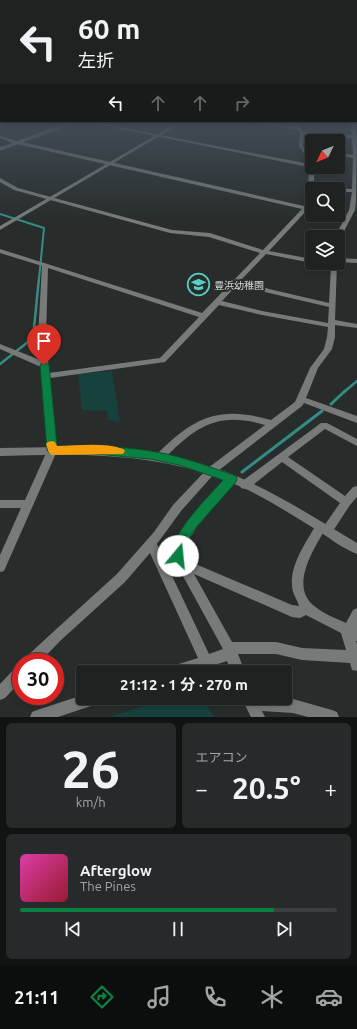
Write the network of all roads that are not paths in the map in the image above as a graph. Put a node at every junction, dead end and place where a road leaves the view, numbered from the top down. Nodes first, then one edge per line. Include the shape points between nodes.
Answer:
1 (62, 153) edge
2 (127, 153) edge
3 (247, 153) edge
4 (345, 155) edge
5 (356, 157) edge
6 (109, 164) junction
7 (305, 165) edge
8 (0, 180) edge
9 (345, 190) edge
10 (355, 191) junction
11 (50, 199) junction
12 (305, 208) edge
13 (305, 209) edge
14 (0, 228) edge
15 (342, 230) edge
16 (0, 250) edge
17 (264, 252) junction
18 (305, 260) edge
19 (357, 261) edge
20 (345, 262) edge
21 (45, 265) junction
22 (335, 270) edge
23 (236, 281) junction
24 (217, 302) junction
25 (332, 306) junction
26 (204, 316) junction
27 (332, 324) junction
28 (357, 326) edge
29 (0, 346) edge
30 (44, 365) junction
31 (45, 376) junction
32 (301, 399) junction
33 (357, 420) edge
34 (273, 424) junction
35 (357, 443) edge
36 (52, 450) junction
37 (0, 452) edge
38 (160, 457) junction
39 (282, 457) junction
40 (211, 471) junction
41 (232, 479) junction
42 (245, 485) junction
43 (357, 490) edge
44 (346, 502) junction
45 (0, 504) edge
46 (29, 504) junction
47 (324, 529) junction
48 (151, 544) junction
49 (357, 548) edge
50 (183, 564) junction
51 (0, 567) edge
52 (307, 608) junction
53 (357, 614) edge
54 (350, 631) edge
55 (230, 651) junction
56 (40, 653) edge
57 (356, 661) edge
58 (206, 662) junction
59 (196, 665) edge
60 (235, 665) edge
61 (12, 681) edge
62 (0, 694) edge
63 (76, 704) edge
64 (252, 705) edge
65 (287, 705) edge
66 (37, 717) edge
67 (258, 717) edge
68 (332, 717) edge

1 - 6 street
2 - 6 street
3 - 7 street
4 - 5 street
5 - 10 street
6 - 11 street
6 - 12 street
8 - 11 street via 16,189
9 - 10 street
10 - 15 street via 352,209
11 - 14 street
11 - 17 street via 172,232 210,235
13 - 17 street
16 - 21 street
17 - 18 street
17 - 23 street
19 - 20 street
21 - 26 street
21 - 30 street via 42,336
22 - 25 street
23 - 24 street
23 - 25 street
24 - 26 street
24 - 27 street via 262,313
25 - 27 street
26 - 31 street via 162,360
27 - 28 street
27 - 32 street via 328,349 314,368
29 - 30 street
30 - 31 street
31 - 36 street
32 - 33 street
32 - 34 street via 292,411
34 - 38 street via 236,415 220,416 191,428
34 - 40 street
35 - 39 street via 324,425
36 - 37 street
36 - 38 street via 96,450
36 - 46 street
38 - 40 street
39 - 42 street
39 - 44 street
40 - 41 street
40 - 48 street via 177,508
41 - 42 street
41 - 50 street via 189,528 180,545 178,556
42 - 47 street
43 - 44 street
44 - 47 street
45 - 46 street
46 - 51 street
47 - 49 street
47 - 52 street via 305,555 299,573 300,596
48 - 56 street via 121,578
48 - 58 street
50 - 52 street via 292,611 300,612
50 - 55 street
52 - 54 street
53 - 54 street
54 - 57 street
55 - 57 street via 276,648
55 - 58 street
55 - 60 street
58 - 59 street
61 - 62 street
63 - 66 street
64 - 67 street
65 - 68 street

